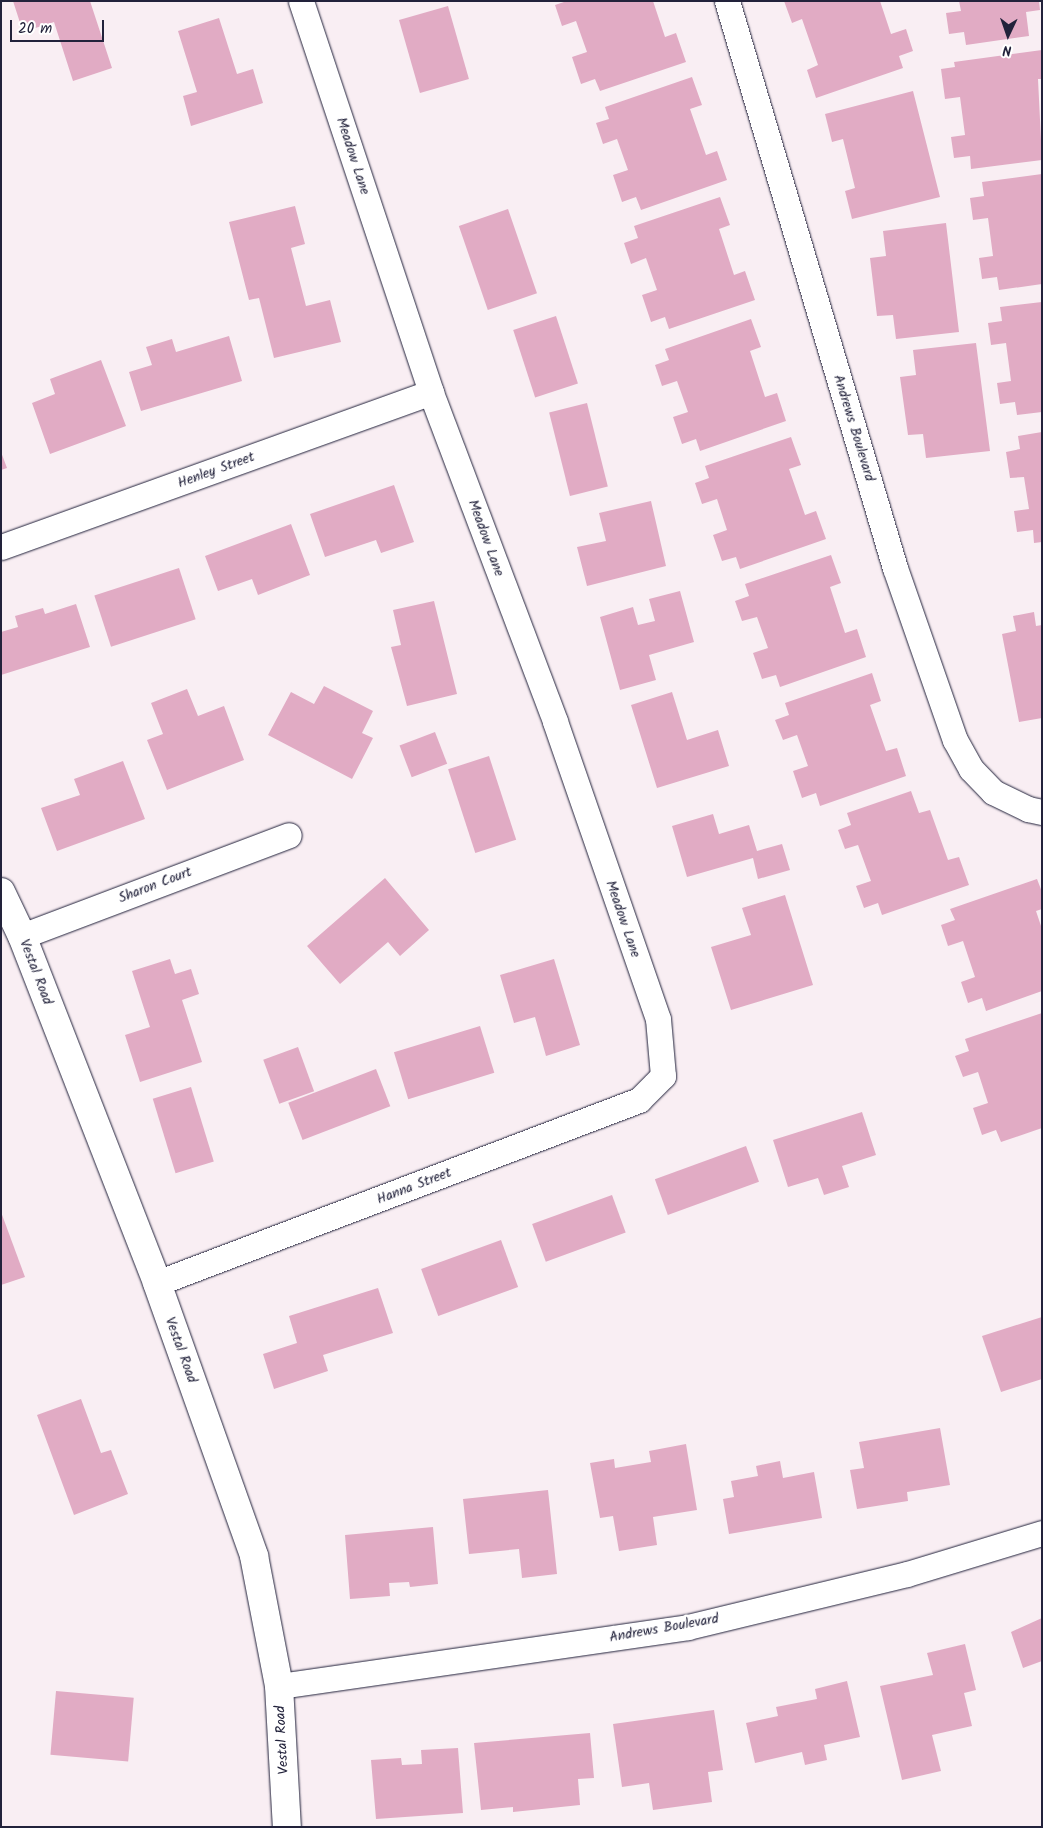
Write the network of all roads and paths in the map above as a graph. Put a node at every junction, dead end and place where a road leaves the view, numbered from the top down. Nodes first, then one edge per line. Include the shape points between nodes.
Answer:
1 (301, 1) edge
2 (727, 1) edge
3 (432, 392) junction
4 (1, 547) edge
5 (1042, 812) edge
6 (289, 835) dead end
7 (4, 905) edge
8 (22, 936) junction
9 (663, 1076) joint
10 (157, 1283) junction
11 (1042, 1533) edge
12 (279, 1686) junction
13 (287, 1827) edge

1 - 3 street, Meadow Lane
2 - 5 street, Andrews Boulevard via 895,568 955,740 971,769 994,792 1028,809
3 - 4 street, Henley Street
3 - 9 street, Meadow Lane via 554,721 658,1019
6 - 8 street, Sharon Court
7 - 8 street, Vestal Road
8 - 10 street, Vestal Road
9 - 10 street, Hanna Street via 639,1100
10 - 12 street, Vestal Road via 254,1556
11 - 12 street, Andrews Boulevard via 907,1574 688,1626
12 - 13 street, Vestal Road

